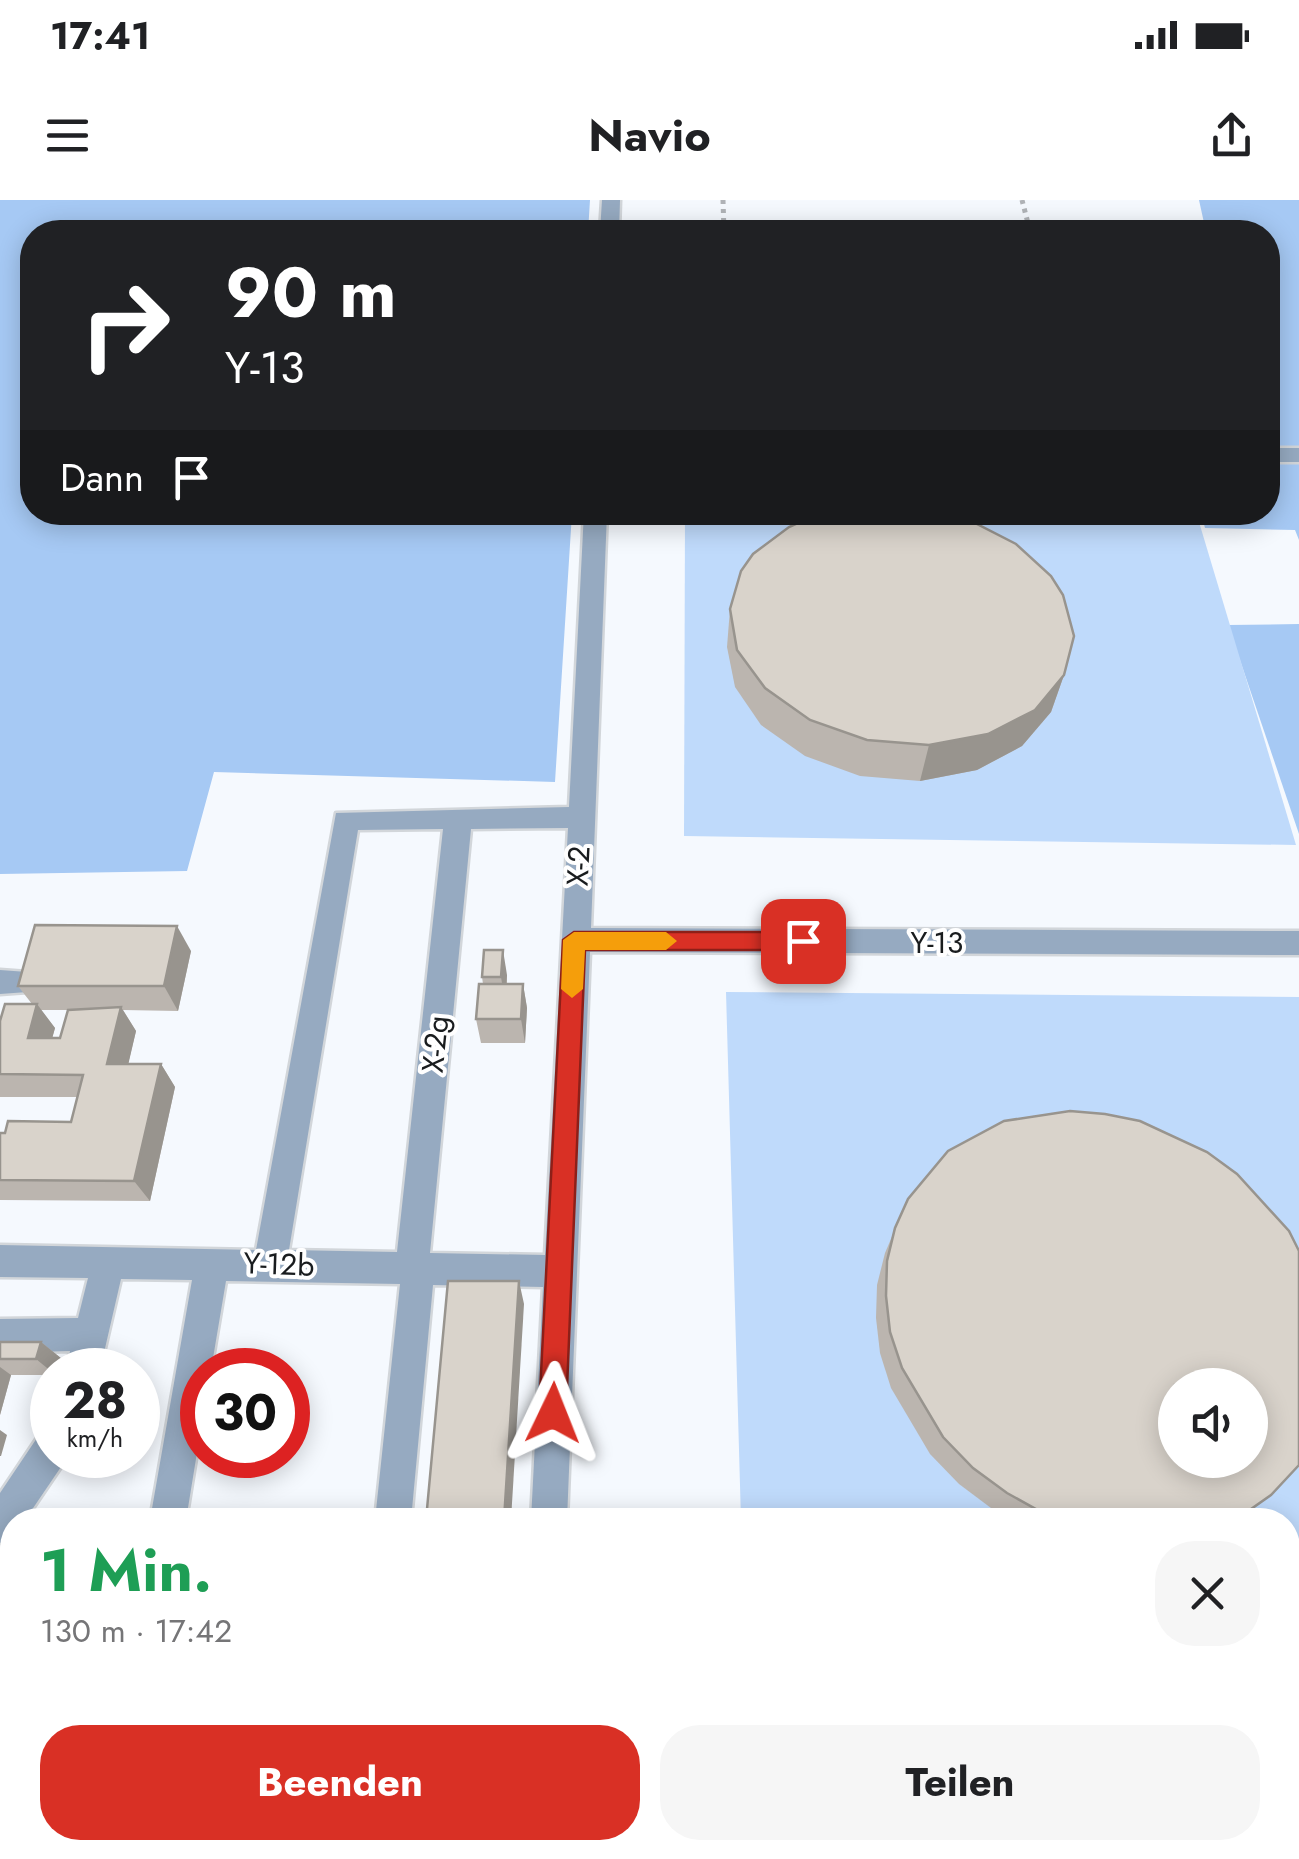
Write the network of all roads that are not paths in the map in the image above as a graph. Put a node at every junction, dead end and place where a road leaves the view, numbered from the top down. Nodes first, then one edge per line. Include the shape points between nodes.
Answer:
1 (595, 525) edge
2 (580, 816) junction
3 (458, 820) junction
4 (574, 940) junction
5 (1299, 944) edge
6 (0, 982) edge
7 (30, 982) edge
8 (0, 1260) edge
9 (108, 1262) junction
10 (212, 1263) junction
11 (270, 1263) junction
12 (415, 1269) junction
13 (558, 1271) junction
14 (92, 1334) junction
15 (0, 1336) edge
16 (88, 1348) edge
17 (32, 1478) edge
18 (11, 1508) edge
19 (170, 1508) edge
20 (393, 1508) edge
21 (548, 1508) edge

1 - 2 street, X-2
2 - 3 street
2 - 4 street, X-2
3 - 11 street via 346,820
3 - 12 street, X-2g
4 - 5 street, Y-13
4 - 13 street, X-2
6 - 7 street
8 - 9 street, Y-12b
9 - 10 street, Y-12b
9 - 14 street
10 - 11 street, Y-12b
10 - 19 street
11 - 12 street, Y-12b
12 - 13 street, Y-12b
12 - 20 street, X-2g
13 - 21 street, X-2
14 - 15 street
14 - 16 street
17 - 18 street

